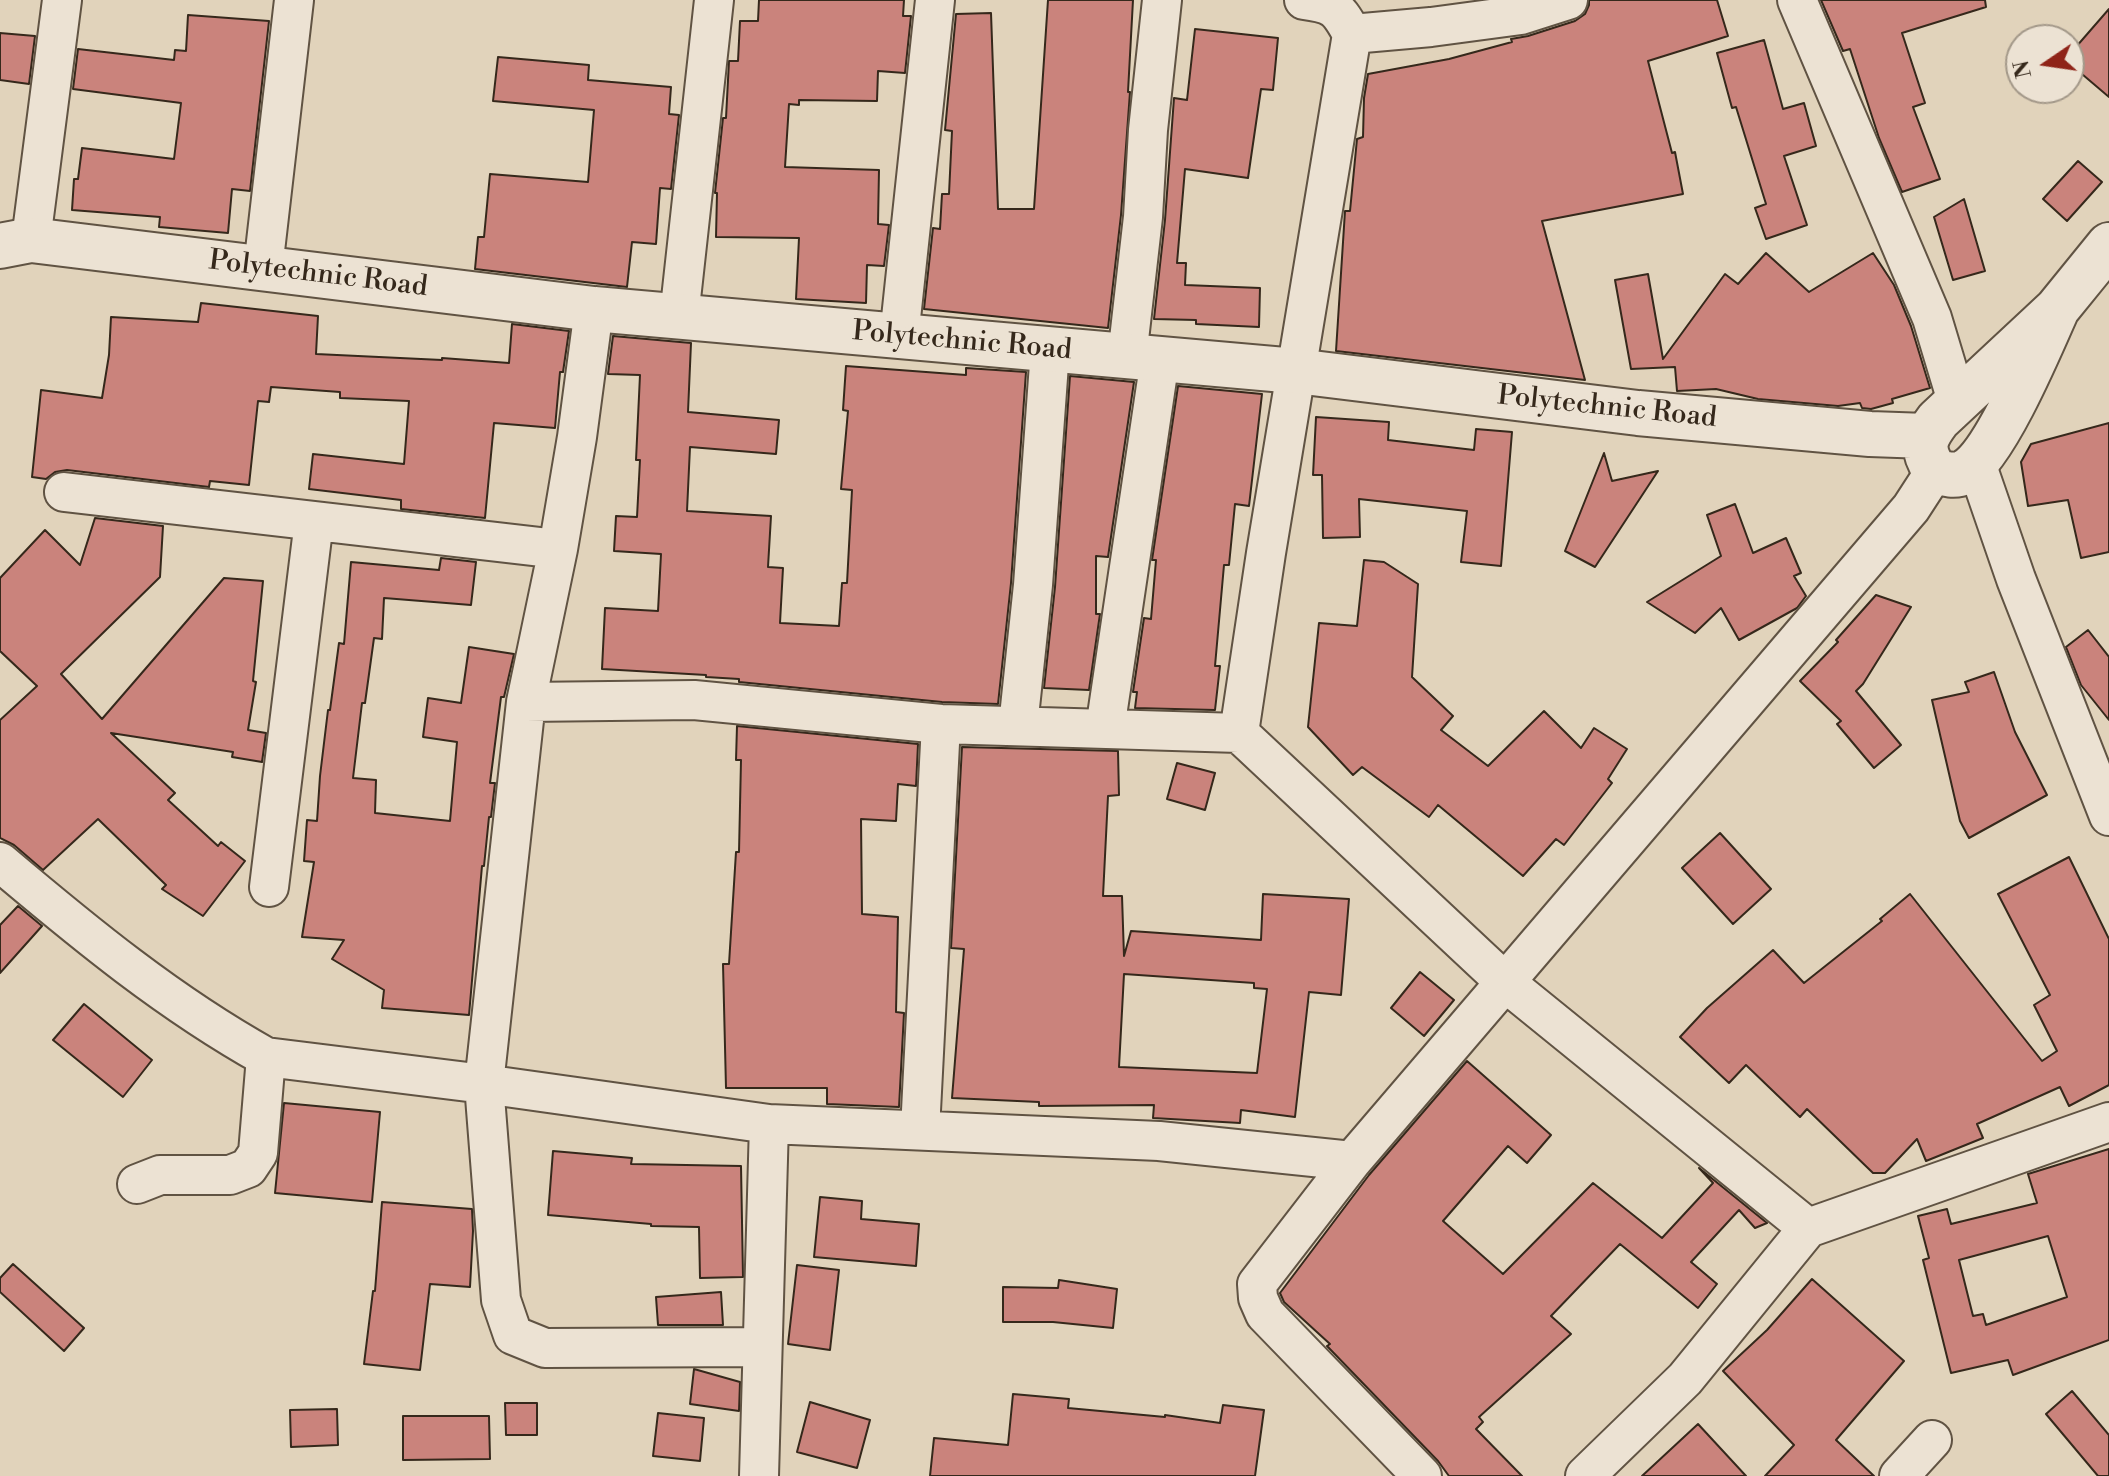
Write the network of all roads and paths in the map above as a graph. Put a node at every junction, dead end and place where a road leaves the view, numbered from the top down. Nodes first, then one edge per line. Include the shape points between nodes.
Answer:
1 (62, 0) edge
2 (294, 0) edge
3 (714, 0) edge
4 (935, 0) edge
5 (1162, 0) edge
6 (1568, 0) edge
7 (1797, 0) edge
8 (1319, 1) edge
9 (1352, 34) junction
10 (16, 243) edge
11 (2109, 245) edge
12 (263, 268) junction
13 (594, 309) junction
14 (2057, 309) junction
15 (679, 317) junction
16 (899, 337) junction
17 (1050, 350) junction
18 (1143, 358) junction
19 (1296, 371) junction
20 (1957, 401) junction
21 (1946, 457) junction
22 (64, 492) dead end
23 (314, 521) junction
24 (558, 549) junction
25 (526, 702) junction
26 (941, 724) junction
27 (1018, 726) junction
28 (1105, 729) junction
29 (1239, 733) junction
30 (2109, 816) edge
31 (0, 862) edge
32 (269, 887) dead end
33 (1506, 983) junction
34 (266, 1057) junction
35 (484, 1084) junction
36 (2109, 1122) edge
37 (769, 1124) junction
38 (920, 1130) junction
39 (1352, 1161) junction
40 (137, 1184) dead end
41 (1808, 1228) junction
42 (762, 1347) junction
43 (1932, 1440) dead end
44 (759, 1476) edge
45 (1422, 1476) edge
46 (1585, 1476) edge
47 (1899, 1476) edge

1 - 10 street
2 - 12 street
3 - 15 street
4 - 16 street
5 - 18 street via 1143,217
6 - 9 street via 1521,15
7 - 20 street via 1932,318
8 - 9 street via 1342,15
9 - 19 street
10 - 12 street, Polytechnic Road
11 - 14 street
12 - 13 street, Polytechnic Road
13 - 15 street, Polytechnic Road
13 - 24 street
14 - 20 street
14 - 21 street via 1991,442
15 - 16 street, Polytechnic Road
16 - 17 street, Polytechnic Road
17 - 18 street, Polytechnic Road
17 - 27 street
18 - 19 street, Polytechnic Road
18 - 28 street
19 - 21 street, Polytechnic Road via 1638,413 1870,434
19 - 29 street
20 - 21 street via 1938,420
21 - 30 street via 2016,579
21 - 33 street via 1911,508
22 - 23 street
23 - 24 street
23 - 32 street
24 - 25 street
25 - 26 street via 694,700
25 - 35 street
26 - 27 street
26 - 38 street
27 - 28 street
28 - 29 street
29 - 33 street
31 - 34 street via 155,986
33 - 39 street
33 - 41 street
34 - 35 street
34 - 40 street via 258,1153 248,1168 230,1175 160,1175
35 - 37 street
35 - 42 street via 501,1300 513,1335 545,1348
36 - 41 street
37 - 38 street
37 - 42 street
38 - 39 street via 1159,1141
39 - 45 street via 1257,1284 1258,1298 1265,1314
41 - 46 street via 1685,1379
42 - 44 street
43 - 47 street

